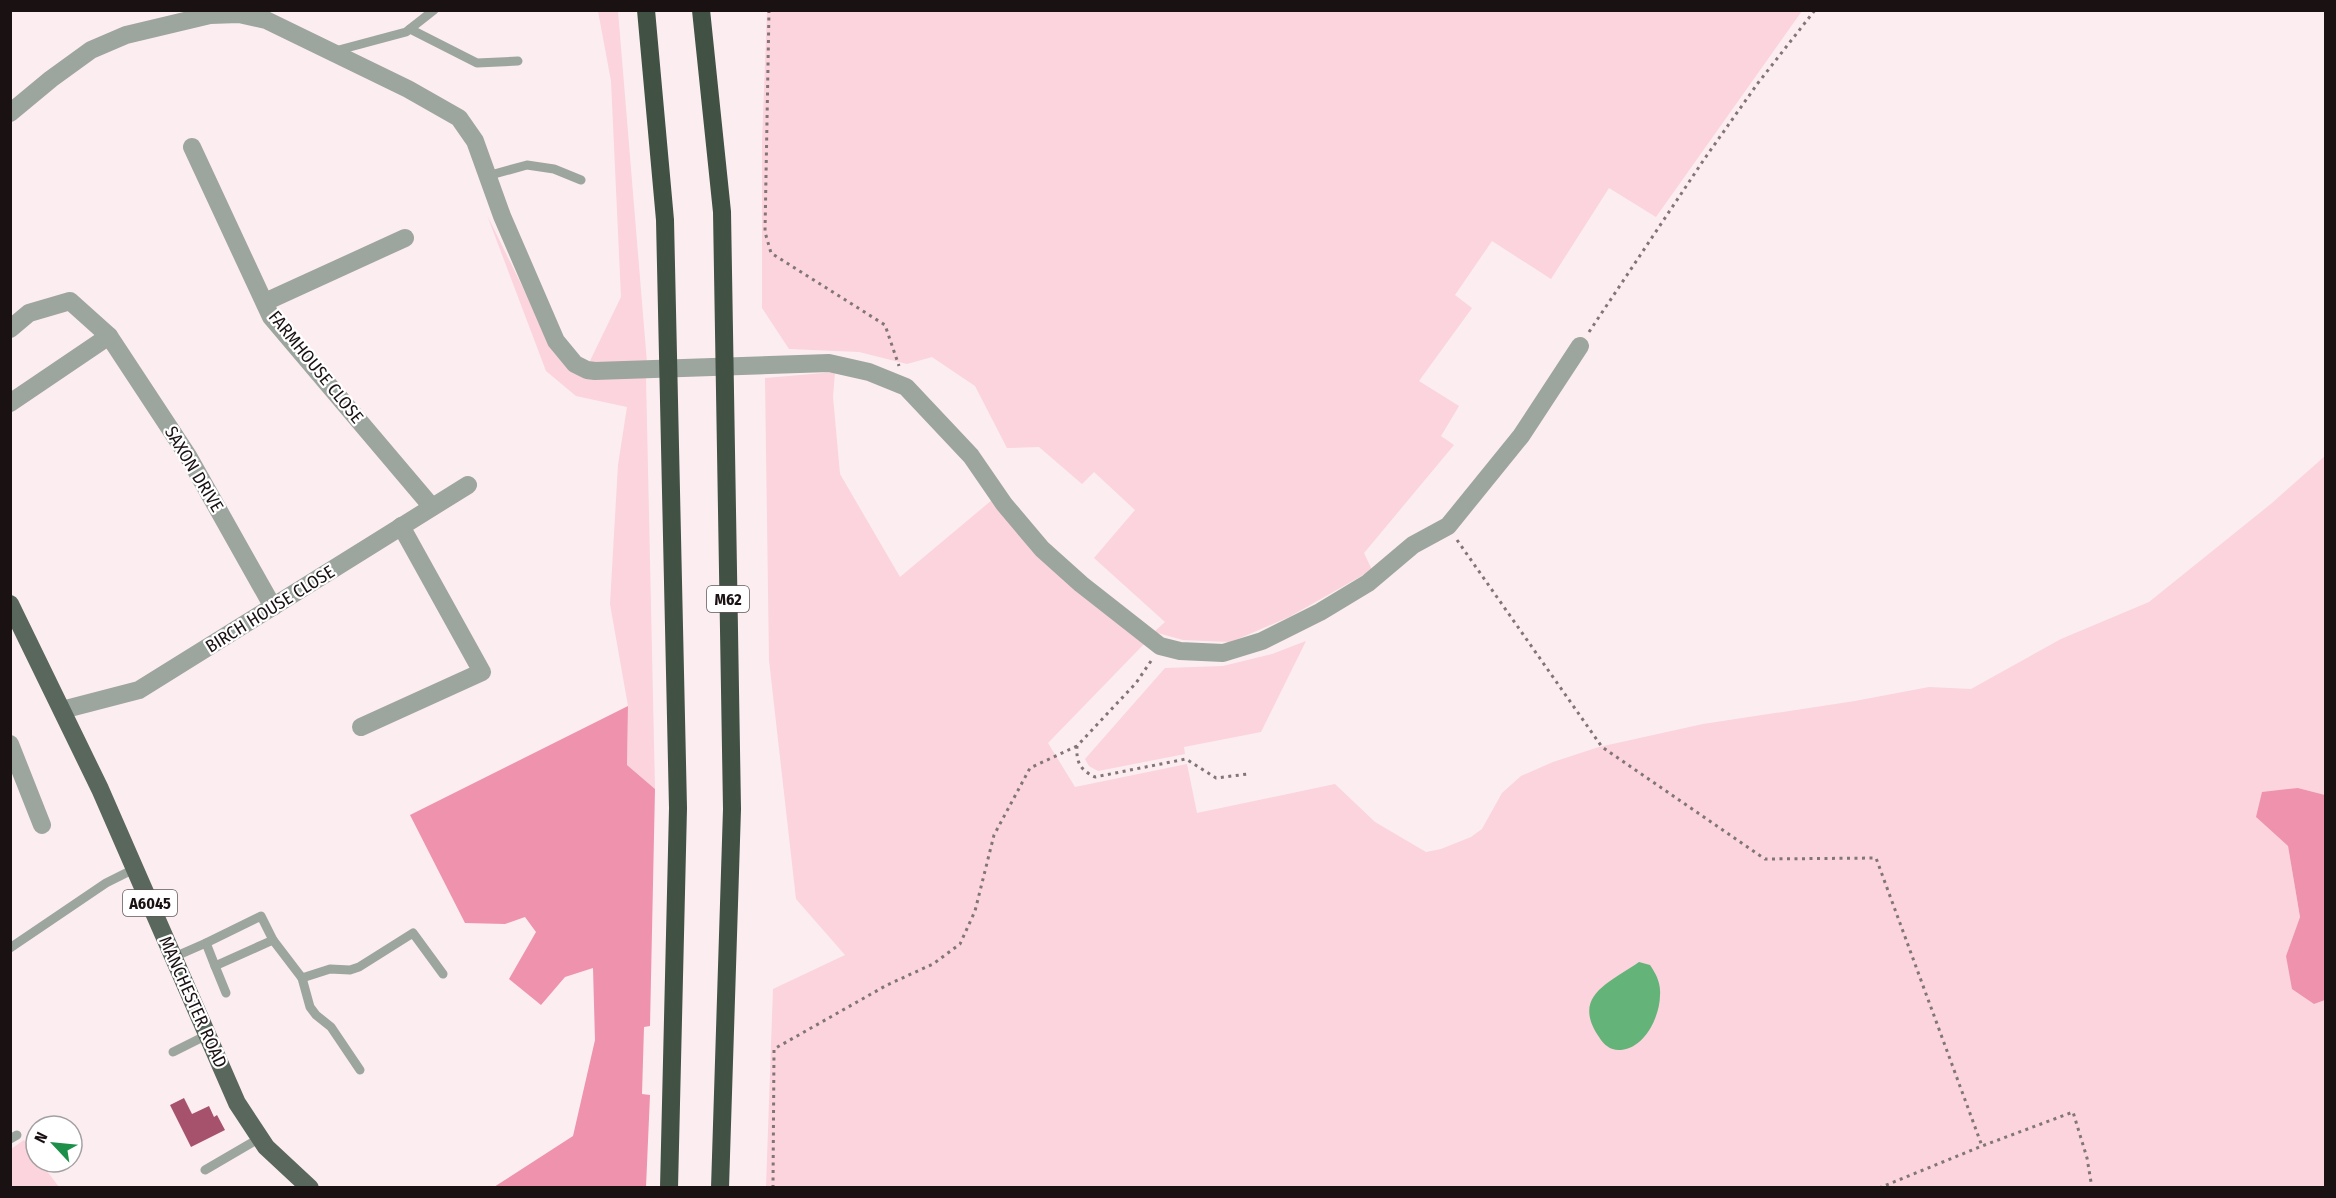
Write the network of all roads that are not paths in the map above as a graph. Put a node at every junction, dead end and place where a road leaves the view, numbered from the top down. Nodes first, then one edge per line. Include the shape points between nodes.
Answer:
1 (434, 10) edge
2 (646, 10) edge
3 (701, 10) edge
4 (410, 29) junction
5 (332, 52) junction
6 (518, 61) dead end
7 (10, 113) edge
8 (192, 147) dead end
9 (487, 176) junction
10 (581, 180) dead end
11 (405, 238) dead end
12 (265, 302) junction
13 (10, 329) edge
14 (109, 336) junction
15 (1580, 346) road end
16 (10, 403) edge
17 (468, 485) dead end
18 (432, 507) junction
19 (401, 526) junction
20 (10, 604) edge
21 (273, 606) junction
22 (62, 710) junction
23 (361, 727) dead end
24 (13, 755) edge
25 (42, 825) dead end
26 (135, 869) junction
27 (273, 939) junction
28 (206, 943) junction
29 (10, 948) edge
30 (174, 957) junction
31 (215, 966) junction
32 (443, 974) dead end
33 (302, 978) junction
34 (226, 993) dead end
35 (207, 1035) junction
36 (173, 1052) dead end
37 (360, 1070) dead end
38 (260, 1138) junction
39 (205, 1170) dead end
40 (310, 1188) edge
41 (669, 1188) edge
42 (720, 1188) edge

1 - 4 lane
2 - 41 highway via 665,220 678,808
3 - 42 highway, M62 via 722,212 732,809
4 - 5 lane
4 - 6 lane via 477,63
5 - 7 street via 266,20 239,14 210,15 126,35 91,50
5 - 9 street via 459,118 475,141
8 - 12 street, FARMHOUSE CLOSE
9 - 10 lane via 527,165 554,169
9 - 15 street via 556,341 575,364 596,371 829,363 869,372 906,387 971,456 1042,549 1160,646 1180,651 1223,653 1262,641 1368,583 1413,545 1448,526 1521,436
11 - 12 street
12 - 18 street, FARMHOUSE CLOSE via 271,316
13 - 14 street, SAXON DRIVE via 29,313 70,301
14 - 16 street
14 - 21 street, SAXON DRIVE via 188,456
17 - 18 street, BIRCH HOUSE CLOSE
18 - 19 street, BIRCH HOUSE CLOSE
19 - 21 street, BIRCH HOUSE CLOSE
19 - 23 street via 482,672
20 - 22 main road, MANCHESTER ROAD / A6045
21 - 22 street, BIRCH HOUSE CLOSE via 139,690
22 - 26 main road, MANCHESTER ROAD / A6045
24 - 25 street
26 - 29 lane
26 - 30 main road, MANCHESTER ROAD / A6045
27 - 28 lane via 261,916
27 - 31 lane
27 - 33 lane
28 - 30 lane
28 - 31 lane
30 - 35 main road, MANCHESTER ROAD / A6045
31 - 34 lane
32 - 33 lane via 413,933 359,967 330,969
33 - 37 lane via 310,1007 341,1039
35 - 36 lane
35 - 38 main road, MANCHESTER ROAD / A6045 via 237,1103
38 - 39 lane
38 - 40 main road, MANCHESTER ROAD / A6045

